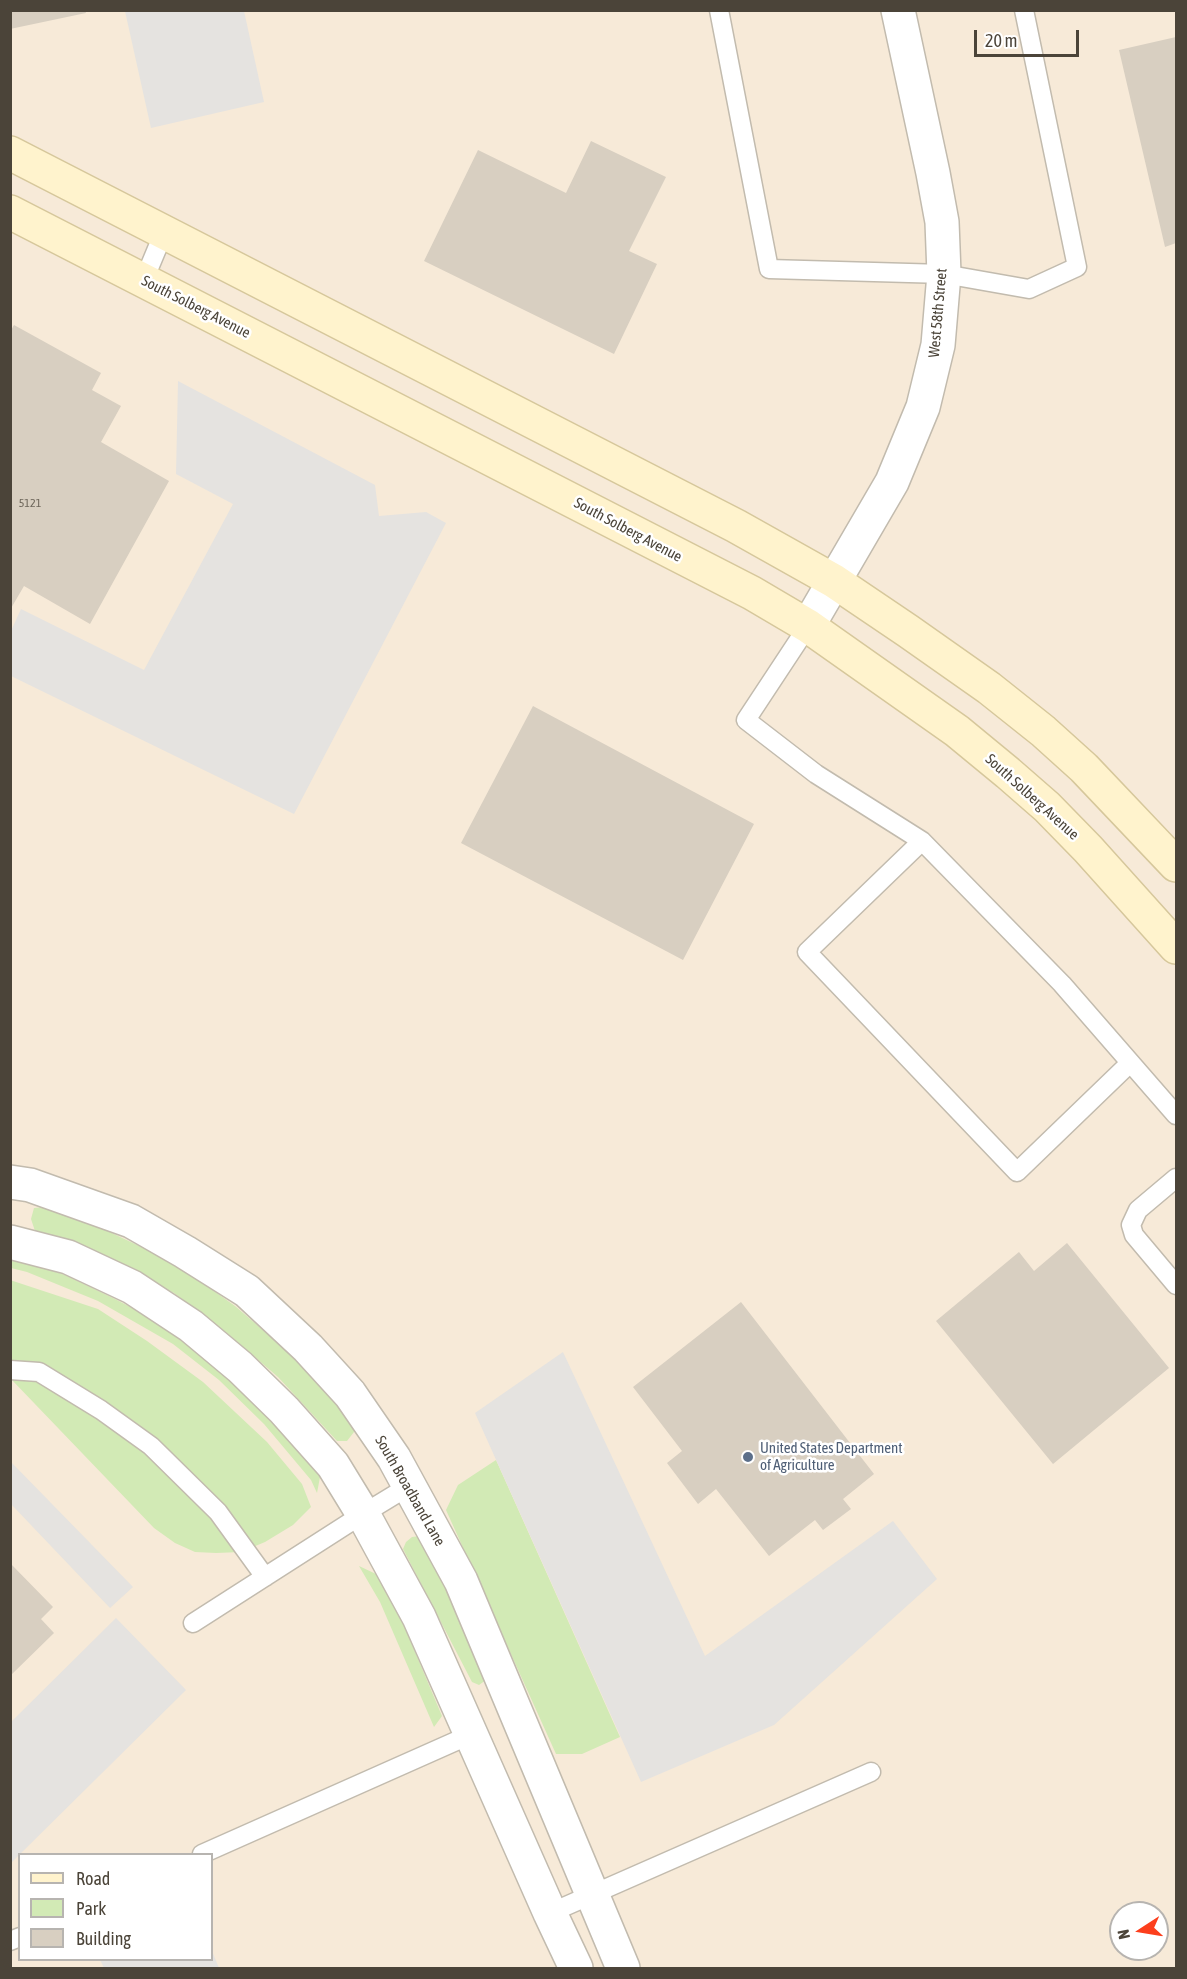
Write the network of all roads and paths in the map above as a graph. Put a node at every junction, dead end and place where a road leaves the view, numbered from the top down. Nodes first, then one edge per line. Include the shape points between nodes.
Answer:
1 (719, 10) edge
2 (898, 10) edge
3 (1024, 10) edge
4 (10, 153) edge
5 (10, 212) edge
6 (164, 232) junction
7 (944, 274) junction
8 (144, 280) junction
9 (834, 581) junction
10 (808, 626) junction
11 (922, 841) junction
12 (1176, 865) edge
13 (1176, 947) edge
14 (1130, 1063) junction
15 (1176, 1115) edge
16 (1176, 1178) edge
17 (10, 1182) edge
18 (10, 1242) edge
19 (1176, 1286) edge
20 (10, 1370) edge
21 (410, 1486) junction
22 (363, 1514) junction
23 (264, 1577) junction
24 (193, 1623) dead end
25 (472, 1734) junction
26 (871, 1772) dead end
27 (204, 1853) edge
28 (592, 1894) junction
29 (550, 1914) junction
30 (576, 1968) edge
31 (623, 1968) edge

1 - 7 lane via 769,269
2 - 7 street, West 58th Street via 942,222
3 - 7 lane via 1077,267 1029,289
4 - 6 street
5 - 8 street, South Solberg Avenue
6 - 8 lane
6 - 9 street via 736,526
7 - 9 street, West 58th Street via 938,345 923,407 892,482
8 - 10 street, South Solberg Avenue via 752,593
9 - 10 street, West 58th Street
9 - 12 street via 1043,731 1092,775
10 - 11 lane via 746,720 816,774
10 - 13 street, South Solberg Avenue via 957,731 1047,807
11 - 14 lane via 1062,984
11 - 14 lane via 807,952 1017,1172
14 - 15 lane
16 - 19 lane via 1138,1210 1131,1225
17 - 21 street, South Broadband Lane via 30,1185 131,1221 247,1292 308,1348 350,1394
18 - 22 street via 79,1262 132,1287 191,1326 284,1410 333,1465
20 - 23 lane via 39,1372 151,1446 218,1512
21 - 22 lane
21 - 28 street, South Broadband Lane via 461,1581
22 - 23 lane
22 - 25 street via 419,1617
23 - 24 lane
25 - 27 lane
25 - 29 street
26 - 28 lane
28 - 29 lane
28 - 31 street, South Broadband Lane
29 - 30 street

